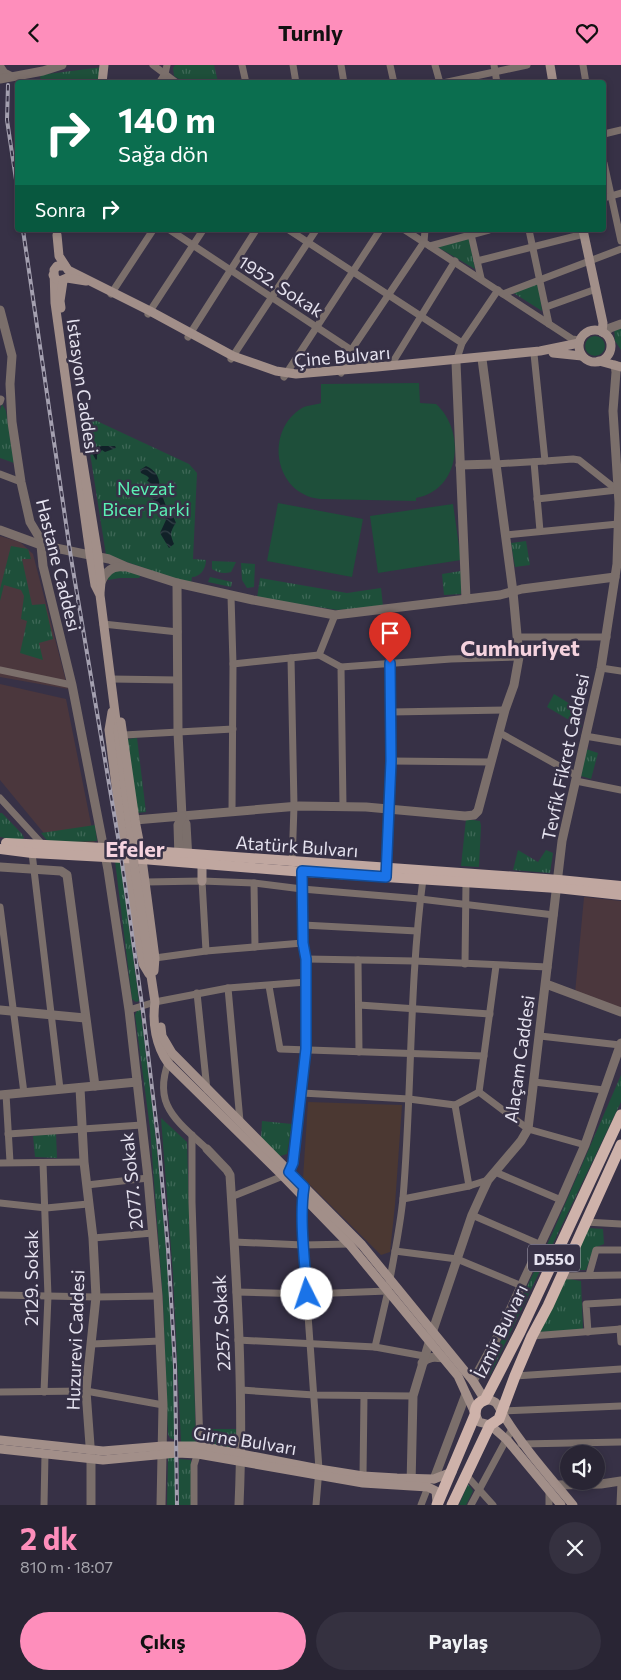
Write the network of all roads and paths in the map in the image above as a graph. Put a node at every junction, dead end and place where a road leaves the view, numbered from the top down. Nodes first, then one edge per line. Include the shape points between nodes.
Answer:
1 (62, 65) edge
2 (104, 65) edge
3 (153, 65) edge
4 (167, 65) edge
5 (242, 65) edge
6 (293, 65) edge
7 (341, 65) edge
8 (390, 65) edge
9 (435, 65) edge
10 (527, 65) edge
11 (546, 65) edge
12 (550, 65) edge
13 (583, 65) edge
14 (0, 67) edge
15 (494, 68) edge
16 (165, 74) junction
17 (10, 76) junction
18 (0, 79) edge
19 (102, 80) edge
20 (161, 80) edge
21 (173, 80) edge
22 (245, 80) edge
23 (296, 80) edge
24 (344, 80) edge
25 (393, 80) edge
26 (440, 80) edge
27 (452, 80) edge
28 (548, 80) edge
29 (552, 80) edge
30 (586, 80) edge
31 (621, 130) edge
32 (606, 134) edge
33 (621, 193) edge
34 (607, 197) edge
35 (58, 232) edge
36 (152, 232) edge
37 (173, 232) edge
38 (202, 232) edge
39 (255, 232) edge
40 (291, 232) edge
41 (315, 232) edge
42 (379, 232) edge
43 (408, 232) edge
44 (425, 232) edge
45 (471, 232) edge
46 (530, 232) edge
47 (581, 232) edge
48 (621, 241) edge
49 (308, 242) junction
50 (427, 244) junction
51 (193, 246) junction
52 (533, 246) junction
53 (621, 249) edge
54 (455, 261) junction
55 (477, 261) junction
56 (588, 261) junction
57 (230, 270) junction
58 (353, 271) junction
59 (53, 273) junction
60 (65, 274) junction
61 (481, 278) junction
62 (540, 280) junction
63 (594, 290) junction
64 (501, 292) junction
65 (112, 293) junction
66 (389, 294) junction
67 (271, 297) junction
68 (546, 307) junction
69 (0, 310) edge
70 (149, 313) junction
71 (422, 316) junction
72 (549, 323) junction
73 (621, 323) edge
74 (316, 327) junction
75 (602, 332) junction
76 (189, 335) junction
77 (580, 342) junction
78 (462, 343) junction
79 (352, 349) junction
80 (610, 351) junction
81 (534, 354) junction
82 (582, 356) junction
83 (232, 357) junction
84 (482, 359) junction
85 (457, 360) junction
86 (599, 361) junction
87 (391, 365) junction
88 (619, 365) edge
89 (377, 367) junction
90 (342, 371) junction
91 (285, 375) junction
92 (621, 385) edge
93 (615, 395) junction
94 (0, 400) edge
95 (10, 403) junction
96 (617, 428) edge
97 (545, 461) junction
98 (534, 462) junction
99 (495, 464) junction
100 (460, 465) junction
101 (0, 474) edge
102 (21, 482) junction
103 (617, 490) junction
104 (538, 499) junction
105 (618, 523) junction
106 (2, 530) edge
107 (540, 531) junction
108 (504, 535) junction
109 (36, 540) junction
110 (54, 548) junction
111 (92, 557) junction
112 (619, 564) edge
113 (43, 566) junction
114 (123, 566) junction
115 (615, 577) junction
116 (101, 582) junction
117 (177, 583) junction
118 (513, 592) junction
119 (100, 595) junction
120 (231, 596) junction
121 (466, 599) junction
122 (389, 608) junction
123 (335, 615) junction
124 (103, 625) junction
125 (178, 632) junction
126 (518, 637) junction
127 (607, 637) junction
128 (319, 655) junction
129 (519, 657) junction
130 (292, 658) junction
131 (390, 663) junction
132 (233, 664) junction
133 (341, 667) junction
134 (601, 668) junction
135 (0, 669) edge
136 (621, 671) edge
137 (111, 679) junction
138 (178, 680) junction
139 (72, 685) junction
140 (113, 704) junction
141 (505, 711) junction
142 (391, 712) junction
143 (233, 729) junction
144 (178, 732) junction
145 (500, 733) junction
146 (124, 735) junction
147 (585, 736) junction
148 (621, 742) edge
149 (391, 761) junction
150 (490, 762) junction
151 (576, 779) junction
152 (621, 790) edge
153 (0, 797) edge
154 (294, 806) junction
155 (343, 806) junction
156 (389, 809) junction
157 (232, 812) junction
158 (182, 817) junction
159 (135, 819) junction
160 (0, 842) edge
161 (0, 849) edge
162 (43, 849) junction
163 (32, 853) junction
164 (104, 853) junction
165 (133, 854) junction
166 (183, 858) junction
167 (202, 863) junction
168 (0, 867) edge
169 (297, 867) junction
170 (33, 869) junction
171 (386, 873) junction
172 (423, 879) junction
173 (202, 881) junction
174 (146, 882) junction
175 (466, 882) junction
176 (254, 883) junction
177 (558, 884) junction
178 (621, 886) edge
179 (302, 889) junction
180 (621, 895) edge
181 (420, 899) junction
182 (465, 905) junction
183 (0, 907) edge
184 (554, 915) junction
185 (302, 925) junction
186 (417, 931) junction
187 (303, 943) junction
188 (255, 947) junction
189 (206, 951) junction
190 (155, 958) junction
191 (306, 959) junction
192 (358, 960) junction
193 (415, 961) junction
194 (465, 964) junction
195 (496, 965) junction
196 (548, 967) junction
197 (152, 981) junction
198 (307, 983) junction
199 (546, 984) junction
200 (269, 986) junction
201 (228, 989) junction
202 (197, 993) junction
203 (155, 1002) junction
204 (359, 1005) junction
205 (413, 1009) junction
206 (0, 1010) edge
207 (129, 1010) junction
208 (13, 1011) junction
209 (621, 1012) edge
210 (490, 1014) junction
211 (50, 1016) junction
212 (85, 1018) junction
213 (540, 1036) junction
214 (621, 1044) edge
215 (306, 1049) junction
216 (359, 1052) junction
217 (411, 1052) junction
218 (172, 1053) junction
219 (484, 1056) junction
220 (168, 1063) junction
221 (138, 1082) junction
222 (534, 1082) junction
223 (95, 1086) junction
224 (80, 1088) junction
225 (60, 1089) junction
226 (207, 1090) junction
227 (604, 1090) junction
228 (479, 1092) junction
229 (24, 1093) junction
230 (302, 1093) junction
231 (3, 1095) edge
232 (409, 1099) junction
233 (455, 1105) junction
234 (621, 1115) edge
235 (240, 1121) junction
236 (142, 1125) junction
237 (528, 1129) junction
238 (82, 1130) junction
239 (8, 1134) junction
240 (192, 1135) junction
241 (585, 1145) junction
242 (621, 1145) edge
243 (207, 1149) joint
244 (84, 1162) junction
245 (0, 1163) edge
246 (10, 1163) junction
247 (43, 1163) junction
248 (495, 1172) junction
249 (286, 1174) junction
250 (148, 1177) junction
251 (488, 1180) junction
252 (87, 1185) junction
253 (470, 1186) junction
254 (303, 1192) junction
255 (482, 1193) junction
256 (231, 1197) junction
257 (403, 1199) junction
258 (561, 1200) junction
259 (0, 1203) edge
260 (88, 1204) junction
261 (46, 1208) junction
262 (472, 1215) junction
263 (585, 1222) junction
264 (621, 1224) edge
265 (153, 1233) junction
266 (93, 1238) junction
267 (234, 1242) junction
268 (349, 1244) junction
269 (304, 1245) junction
270 (362, 1245) junction
271 (541, 1245) junction
272 (621, 1250) edge
273 (395, 1251) junction
274 (457, 1259) junction
275 (590, 1275) junction
276 (621, 1275) edge
277 (561, 1276) junction
278 (389, 1280) junction
279 (522, 1286) junction
280 (388, 1291) junction
281 (236, 1292) junction
282 (307, 1294) junction
283 (0, 1295) edge
284 (48, 1296) junction
285 (158, 1296) junction
286 (96, 1297) junction
287 (621, 1302) edge
288 (620, 1329) edge
289 (588, 1332) junction
290 (532, 1336) junction
291 (431, 1337) junction
292 (238, 1340) junction
293 (160, 1341) junction
294 (621, 1342) edge
295 (92, 1344) junction
296 (310, 1344) junction
297 (375, 1347) junction
298 (443, 1358) junction
299 (423, 1359) junction
300 (621, 1369) edge
301 (515, 1376) junction
302 (473, 1381) junction
303 (241, 1390) junction
304 (86, 1391) junction
305 (0, 1392) edge
306 (44, 1392) junction
307 (466, 1394) junction
308 (314, 1395) junction
309 (364, 1396) junction
310 (413, 1396) junction
311 (485, 1400) junction
312 (163, 1405) junction
313 (621, 1406) edge
314 (501, 1411) junction
315 (475, 1415) junction
316 (490, 1425) junction
317 (512, 1429) junction
318 (0, 1440) edge
319 (507, 1441) junction
320 (621, 1442) edge
321 (522, 1444) junction
322 (0, 1449) edge
323 (162, 1450) junction
324 (199, 1450) junction
325 (45, 1454) junction
326 (91, 1455) junction
327 (242, 1459) junction
328 (319, 1472) junction
329 (452, 1472) junction
330 (466, 1475) junction
331 (363, 1476) junction
332 (434, 1479) junction
333 (621, 1481) edge
334 (411, 1483) junction
335 (605, 1483) edge
336 (560, 1486) edge
337 (428, 1487) junction
338 (553, 1487) junction
339 (479, 1488) junction
340 (570, 1490) edge
341 (572, 1504) edge
342 (44, 1505) edge
343 (91, 1505) edge
344 (161, 1505) edge
345 (194, 1505) edge
346 (239, 1505) edge
347 (316, 1505) edge
348 (421, 1505) edge
349 (437, 1505) edge
350 (452, 1505) edge
351 (471, 1505) edge
352 (493, 1505) edge
353 (549, 1505) edge
354 (561, 1505) edge
355 (620, 1505) edge

1 - 17 street
2 - 19 main road
3 - 16 street
4 - 16 street
5 - 22 street
6 - 23 street
7 - 24 street
8 - 25 street
9 - 26 street
10 - 15 street
11 - 28 main road
12 - 29 main road
13 - 30 street
14 - 17 street
15 - 27 street
16 - 20 street
16 - 21 street
17 - 18 street
31 - 32 street
33 - 34 street
34 - 48 street
35 - 59 main road, Istasyon Caddesi
35 - 60 main road via 57,251
36 - 65 street
37 - 51 street, 1952. Sokak
38 - 51 street
39 - 57 street
40 - 49 street
41 - 49 street
42 - 58 street
43 - 50 street
44 - 50 street
45 - 50 street
45 - 55 street
46 - 52 street
47 - 52 street
47 - 56 main road
49 - 58 street
49 - 67 street
50 - 54 street
50 - 66 street
51 - 57 street, 1952. Sokak
51 - 70 street
52 - 55 street
52 - 62 street
53 - 56 street
54 - 61 street
54 - 71 street
55 - 61 street
56 - 62 street
56 - 63 main road
57 - 67 street, 1952. Sokak
57 - 76 street
58 - 66 street
58 - 74 street
59 - 60 main road, Çine Bulvarı via 56,279
59 - 60 main road via 60,265
59 - 111 main road, Istasyon Caddesi via 54,303
60 - 65 main road, Çine Bulvarı
60 - 111 main road via 60,301
61 - 64 street
62 - 64 street
62 - 68 street
63 - 68 street
63 - 75 main road
64 - 72 street
64 - 78 street
65 - 70 main road, Çine Bulvarı
66 - 71 street
66 - 79 street
67 - 74 street, 1952. Sokak
67 - 83 street
68 - 72 street
69 - 95 street, Hastane Caddesi via 12,356
70 - 76 main road, Çine Bulvarı
71 - 78 street
71 - 87 street
72 - 77 street
73 - 75 street
74 - 79 street, 1952. Sokak
74 - 91 street
75 - 77 main road via 587,333
75 - 80 main road via 610,344
76 - 83 main road, Çine Bulvarı
77 - 82 main road
77 - 85 main road, Çine Bulvarı via 561,348
78 - 85 street
79 - 89 street, 1952. Sokak
79 - 90 street
80 - 86 main road
80 - 88 main road
81 - 82 main road, Çine Bulvarı
81 - 84 main road, Çine Bulvarı
81 - 97 street
82 - 86 main road via 591,362
83 - 91 main road, Çine Bulvarı via 273,375
84 - 85 main road, Çine Bulvarı
84 - 99 street
85 - 87 main road, Çine Bulvarı
85 - 90 main road, Çine Bulvarı
85 - 100 street
86 - 88 main road
87 - 89 main road, Çine Bulvarı
88 - 93 street, Tevfik Fikret Caddesi
89 - 90 main road, Çine Bulvarı
90 - 91 main road, Çine Bulvarı via 296,378
92 - 93 street, Tevfik Fikret Caddesi
93 - 96 street, Tevfik Fikret Caddesi via 613,411
94 - 95 street
95 - 102 street, Hastane Caddesi
96 - 103 street, Tevfik Fikret Caddesi
97 - 98 street
97 - 103 street via 579,461
98 - 99 street
98 - 104 street
99 - 100 street
99 - 108 street
100 - 121 street
101 - 102 street
102 - 109 street, Hastane Caddesi
103 - 104 street
103 - 105 street, Tevfik Fikret Caddesi
104 - 107 street
105 - 107 street
105 - 112 street, Tevfik Fikret Caddesi
106 - 109 street
107 - 108 street
108 - 118 street
109 - 110 street
109 - 113 street, Hastane Caddesi
110 - 111 street
110 - 113 street via 46,553
111 - 114 street
111 - 116 main road
111 - 119 main road, Istasyon Caddesi via 95,585
112 - 115 street, Tevfik Fikret Caddesi
113 - 139 street, Hastane Caddesi
114 - 116 street via 107,572
114 - 117 street
115 - 118 street
115 - 127 street, Tevfik Fikret Caddesi
116 - 119 main road
117 - 120 street
117 - 125 street
118 - 121 street
118 - 126 street
119 - 124 main road, Istasyon Caddesi
120 - 123 street
120 - 132 street
121 - 122 street
122 - 123 street
122 - 131 street
123 - 128 street
124 - 125 street
124 - 137 main road, Istasyon Caddesi
125 - 138 street
126 - 127 street
126 - 129 street
127 - 134 street, Tevfik Fikret Caddesi
128 - 130 street
128 - 133 street
129 - 131 street
129 - 141 street
130 - 132 street
130 - 154 street
131 - 133 street
131 - 142 street
132 - 143 street
133 - 155 street
134 - 136 street
134 - 147 street, Tevfik Fikret Caddesi
135 - 139 street
137 - 138 street
137 - 140 main road, Istasyon Caddesi
138 - 144 street
139 - 164 street, Hastane Caddesi
140 - 146 main road via 121,718
140 - 165 main road, Istasyon Caddesi
141 - 142 street
141 - 145 street
142 - 149 street
143 - 144 street
143 - 157 street
144 - 146 street
144 - 158 street
145 - 150 street
145 - 151 street
146 - 159 main road
147 - 148 street
147 - 151 street, Tevfik Fikret Caddesi
149 - 150 street
149 - 156 street
150 - 156 street via 478,811 474,815
151 - 152 street
151 - 177 street, Tevfik Fikret Caddesi via 562,841
153 - 162 street
154 - 155 street
154 - 157 street
154 - 169 street
155 - 156 street
156 - 171 street
157 - 158 street
158 - 159 street
158 - 166 street via 186,824
159 - 165 main road
160 - 162 main road
161 - 163 main road
162 - 163 main road
162 - 164 main road
163 - 170 street
164 - 165 main road
164 - 207 street, 2077. Sokak
165 - 166 main road
165 - 174 main road
165 - 197 main road
166 - 167 main road
166 - 169 main road, Atatürk Bulvarı
167 - 169 main road
167 - 173 main road
168 - 170 street
169 - 171 main road, Atatürk Bulvarı
169 - 179 street
170 - 211 street
170 - 212 street via 61,871 67,875
171 - 172 main road, Atatürk Bulvarı
171 - 177 main road, Atatürk Bulvarı
172 - 175 main road, Atatürk Bulvarı
172 - 181 street
173 - 174 street
173 - 176 street
173 - 189 street
174 - 190 main road
175 - 177 main road, Atatürk Bulvarı
175 - 182 street
176 - 179 street
176 - 188 street
177 - 178 main road, Atatürk Bulvarı
177 - 180 main road, Atatürk Bulvarı
177 - 184 street, Alaçam Caddesi
179 - 181 street
179 - 185 street
181 - 182 street
181 - 186 street
182 - 184 street
182 - 194 street
183 - 208 street
184 - 196 street, Alaçam Caddesi
185 - 186 street
185 - 187 street
186 - 193 street
187 - 188 street
187 - 191 street
188 - 189 street
189 - 190 street
190 - 197 main road
191 - 192 street
191 - 198 street
192 - 193 street
192 - 204 street
193 - 194 street
193 - 205 street
194 - 195 street
195 - 196 street
195 - 210 street
196 - 199 street, Alaçam Caddesi
197 - 203 main road
198 - 200 street
198 - 215 street
199 - 209 street
199 - 213 street, Alaçam Caddesi
200 - 201 street
200 - 215 street via 280,1049
201 - 202 street
201 - 235 street
202 - 203 street
202 - 226 street
203 - 207 street
203 - 218 main road via 162,1036
203 - 220 main road via 153,1015 159,1049
204 - 205 street
204 - 216 street
205 - 210 street
205 - 217 street
206 - 208 street
207 - 221 street, 2077. Sokak
208 - 211 street
208 - 229 street
210 - 219 street
211 - 212 street
211 - 225 street
212 - 223 street
213 - 214 street
213 - 222 street, Alaçam Caddesi
214 - 227 street
215 - 216 street
215 - 230 street
216 - 217 street
217 - 219 street
217 - 232 street
218 - 220 street
218 - 226 main road
219 - 228 street
220 - 240 street via 163,1079 166,1107
220 - 249 main road
221 - 223 street
221 - 236 street, 2077. Sokak
222 - 227 street
222 - 237 street, Alaçam Caddesi
223 - 224 street
224 - 225 street
224 - 238 street, Huzurevi Caddesi
225 - 229 street
226 - 235 main road
227 - 241 street
228 - 233 street
228 - 237 street
229 - 231 street
230 - 232 street
230 - 249 street via 293,1163
231 - 239 street
232 - 233 street
232 - 257 street
233 - 253 street
234 - 311 highway, İzmir Bulvarı / D550
235 - 249 main road
236 - 238 street
236 - 250 street, 2077. Sokak
237 - 241 street
237 - 248 street, Alaçam Caddesi
238 - 239 street
238 - 244 street, Huzurevi Caddesi
239 - 246 street
240 - 243 street
240 - 324 street
241 - 258 street
242 - 263 highway, İzmir Bulvarı / D550
243 - 256 street, 2257. Sokak via 230,1175
244 - 247 street
244 - 252 street, Huzurevi Caddesi
245 - 246 street
246 - 247 street
247 - 261 street, 2129. Sokak
248 - 251 street, Alaçam Caddesi
248 - 258 street
249 - 254 main road
249 - 256 street
250 - 252 street
250 - 265 street, 2077. Sokak
251 - 253 street
251 - 255 street, Alaçam Caddesi
252 - 260 street, Huzurevi Caddesi
253 - 255 street
253 - 257 street
254 - 268 main road
254 - 269 street
254 - 270 main road
255 - 262 street, Alaçam Caddesi
256 - 267 street, 2257. Sokak
257 - 273 street
258 - 271 street
259 - 261 street
260 - 261 street
260 - 266 street, Huzurevi Caddesi
261 - 284 street, 2129. Sokak
262 - 271 street
262 - 274 street, Alaçam Caddesi
263 - 264 street
263 - 277 highway, İzmir Bulvarı / D550
265 - 266 street
265 - 285 street, 2077. Sokak
266 - 286 street, Huzurevi Caddesi
267 - 269 street
267 - 281 street, 2257. Sokak
268 - 269 street
268 - 270 street
268 - 280 main road
269 - 282 street
270 - 278 main road
271 - 279 street
272 - 275 street via 596,1250
273 - 274 street
273 - 278 street
274 - 279 street
274 - 291 street, Alaçam Caddesi
275 - 276 street
275 - 277 street
277 - 290 highway, İzmir Bulvarı / D550
278 - 280 street
278 - 291 main road
279 - 302 street
280 - 282 street
280 - 291 main road
280 - 297 street
281 - 282 street
281 - 292 street, 2257. Sokak
282 - 296 street
283 - 284 street
284 - 286 street
284 - 306 street, 2129. Sokak
285 - 286 street
285 - 293 street, 2077. Sokak
286 - 295 street, Huzurevi Caddesi
287 - 289 street via 586,1304
288 - 289 street
288 - 294 street
289 - 290 street
290 - 301 highway, İzmir Bulvarı / D550
291 - 298 main road
291 - 299 street, Alaçam Caddesi
291 - 302 main road
292 - 296 street
292 - 303 street, 2257. Sokak
293 - 295 street
293 - 312 street, 2077. Sokak
295 - 304 street, Huzurevi Caddesi
296 - 297 street
296 - 308 street
297 - 299 street
298 - 299 street
298 - 307 main road via 458,1376
299 - 310 street, Alaçam Caddesi
300 - 301 street
301 - 314 highway, İzmir Bulvarı / D550
302 - 311 main road
303 - 308 street
303 - 327 street, 2257. Sokak
304 - 306 street
304 - 312 street
304 - 326 street, Huzurevi Caddesi
305 - 306 street
307 - 315 main road
307 - 332 street
308 - 309 street
308 - 328 street
309 - 310 street
309 - 331 street
310 - 334 street, Alaçam Caddesi
311 - 314 main road via 497,1403
311 - 315 highway, İzmir Bulvarı / D550 via 478,1404
312 - 323 street, 2077. Sokak
313 - 314 street
314 - 316 highway, İzmir Bulvarı / D550 via 499,1419
314 - 317 main road
315 - 316 main road via 482,1424
315 - 329 highway, İzmir Bulvarı / D550
316 - 319 main road
316 - 330 highway, İzmir Bulvarı / D550
317 - 319 street
317 - 321 main road
318 - 326 main road, Girne Bulvarı
319 - 338 main road
319 - 339 street
320 - 321 street
321 - 338 main road
322 - 325 main road, Girne Bulvarı
323 - 324 main road, Girne Bulvarı via 177,1453
323 - 326 main road, Girne Bulvarı via 103,1460
323 - 344 street, 2077. Sokak
324 - 327 main road, Girne Bulvarı
324 - 345 street via 194,1465
325 - 326 main road, Girne Bulvarı
325 - 342 street
326 - 343 street, Huzurevi Caddesi
327 - 328 main road, Girne Bulvarı
327 - 346 street, 2257. Sokak
328 - 331 main road, Girne Bulvarı
328 - 334 main road, Girne Bulvarı via 363,1483
328 - 347 street
329 - 332 main road, Girne Bulvarı
329 - 349 highway, İzmir Bulvarı / D550
330 - 339 street
330 - 350 highway, İzmir Bulvarı / D550
331 - 334 main road, Girne Bulvarı
332 - 334 main road, Girne Bulvarı
333 - 335 street
333 - 355 street
334 - 337 main road, Girne Bulvarı
336 - 338 street
337 - 348 street
337 - 349 main road via 436,1491
338 - 341 main road
338 - 353 street
338 - 354 main road
339 - 351 street
339 - 352 street
340 - 341 street

